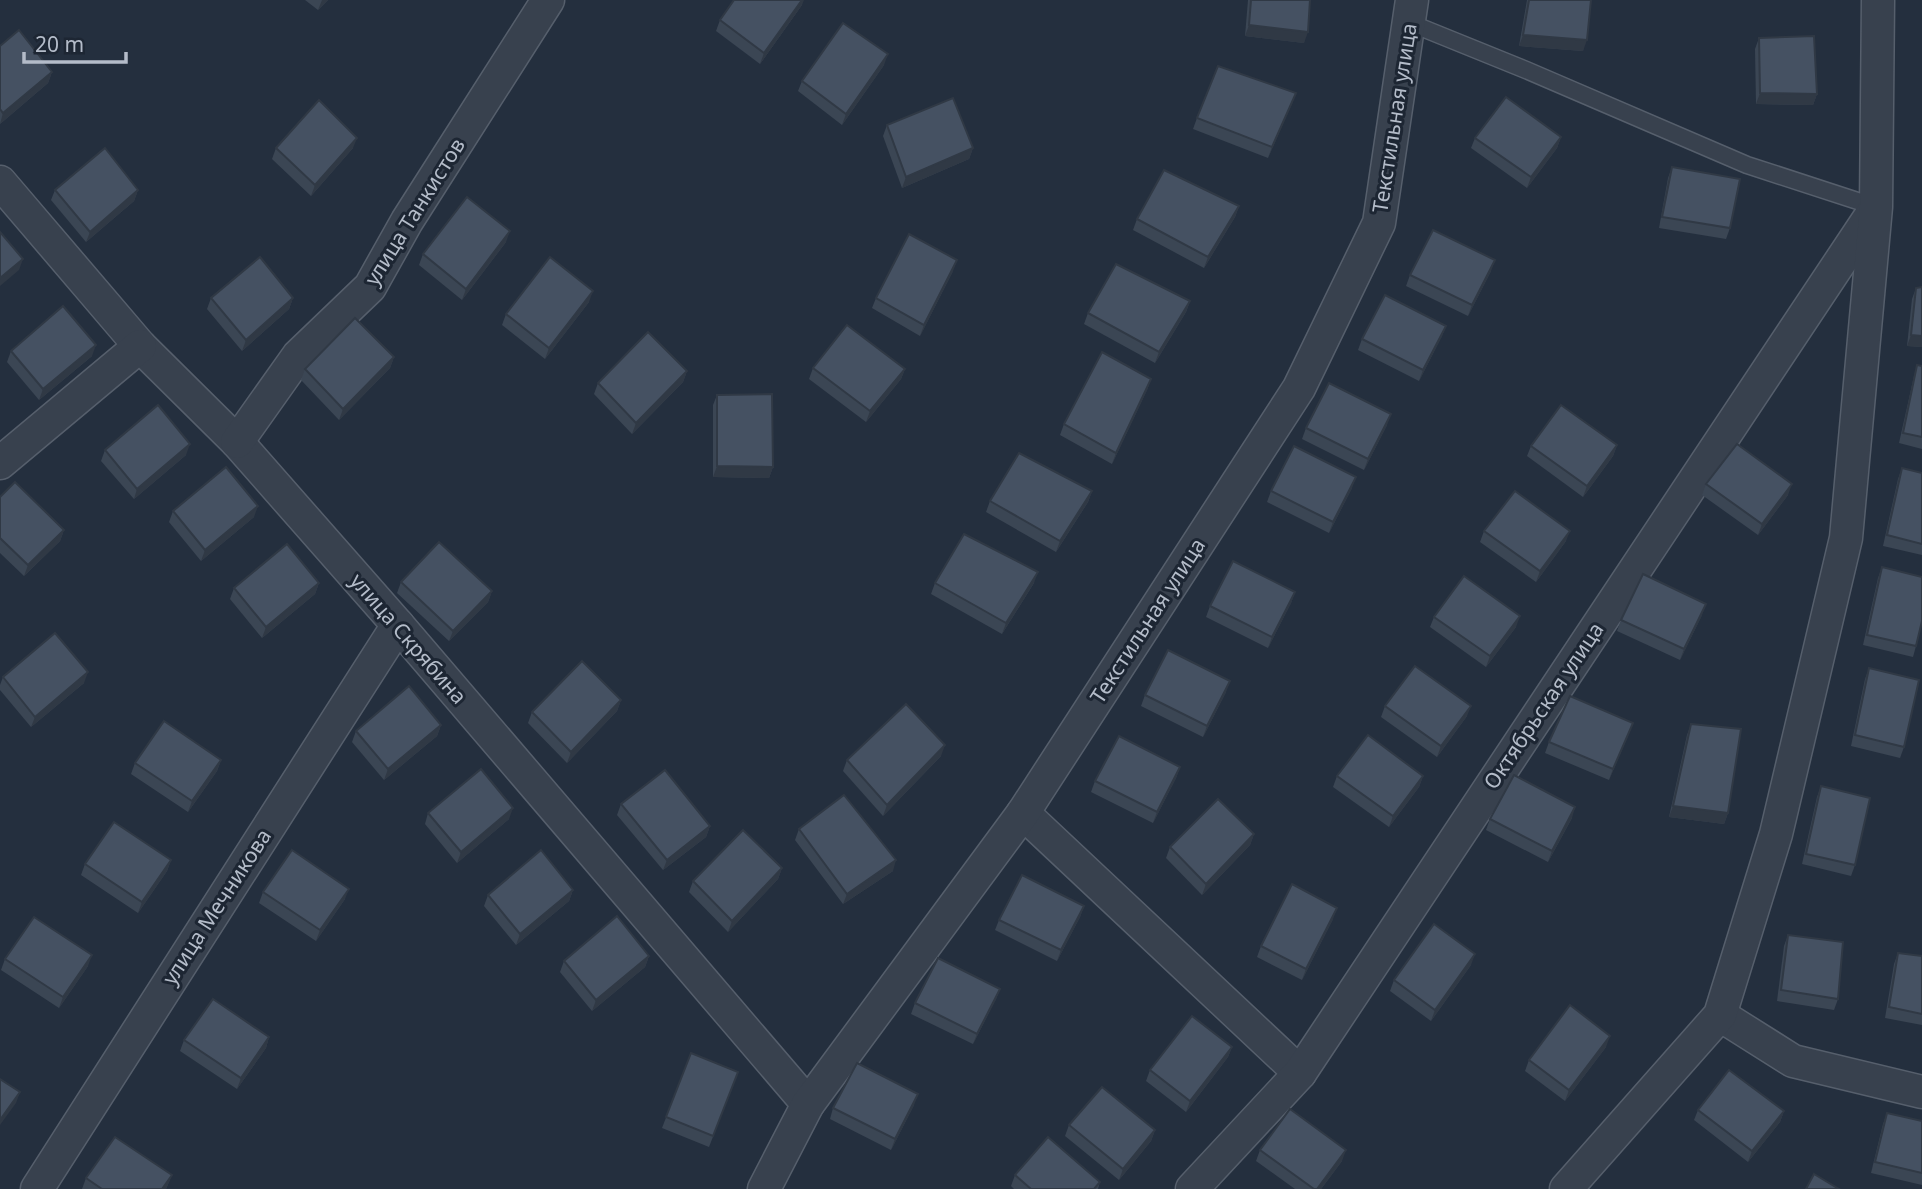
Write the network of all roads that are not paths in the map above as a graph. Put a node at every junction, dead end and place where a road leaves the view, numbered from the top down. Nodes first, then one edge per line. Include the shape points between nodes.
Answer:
1 (548, 0) edge
2 (1878, 0) edge
3 (1411, 12) edge
4 (0, 182) edge
5 (1876, 207) junction
6 (140, 346) junction
7 (237, 442) junction
8 (0, 463) edge
9 (398, 625) junction
10 (1023, 813) junction
11 (1720, 1015) junction
12 (1300, 1073) junction
13 (1922, 1092) edge
14 (808, 1104) junction
15 (37, 1189) edge
16 (764, 1189) edge
17 (1192, 1189) edge
18 (1566, 1189) edge

1 - 7 street, улица Танкистов via 407,220 370,287 298,356
2 - 5 street
3 - 5 lane via 1526,70 1747,164
3 - 10 street, Текстильная улица via 1379,223 1305,376
4 - 6 street, улица Скрябина
5 - 11 street via 1846,538 1776,834
5 - 12 street, Октябрьская улица
6 - 7 street, улица Скрябина
6 - 8 street
7 - 9 street, улица Скрябина
9 - 14 street, улица Скрябина
9 - 15 street, улица Мечникова
10 - 12 street
10 - 14 street, Текстильная улица
11 - 13 street via 1793,1061
11 - 18 street
12 - 17 street, Октябрьская улица
14 - 16 street, Текстильная улица

